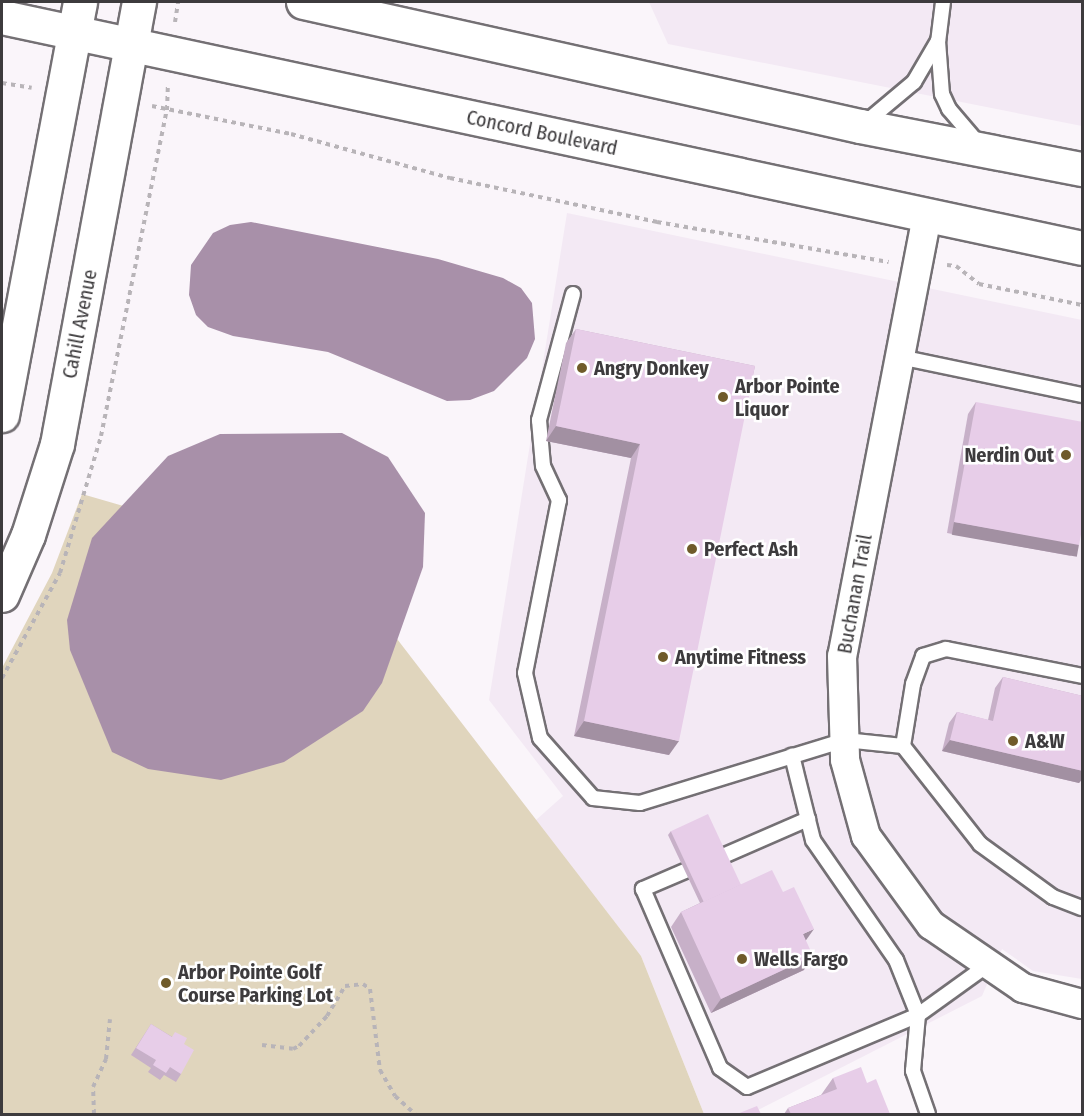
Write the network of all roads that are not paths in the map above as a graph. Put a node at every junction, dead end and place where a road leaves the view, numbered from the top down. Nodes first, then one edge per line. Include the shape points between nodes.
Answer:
1 (139, 2) edge
2 (303, 2) edge
3 (943, 2) edge
4 (2, 17) edge
5 (76, 17) edge
6 (938, 41) junction
7 (130, 45) junction
8 (860, 126) junction
9 (984, 150) junction
10 (1083, 169) edge
11 (927, 216) junction
12 (1083, 248) edge
13 (573, 294) dead end
14 (900, 357) junction
15 (1083, 395) edge
16 (2, 415) edge
17 (2, 596) edge
18 (1083, 676) edge
19 (844, 740) junction
20 (903, 746) junction
21 (792, 756) junction
22 (808, 819) junction
23 (723, 856) edge
24 (685, 871) edge
25 (1083, 908) edge
26 (989, 964) junction
27 (1083, 1004) edge
28 (918, 1015) junction
29 (928, 1114) edge

1 - 7 main road, Cahill Avenue
2 - 8 main road
3 - 6 lane
4 - 5 main road, Concord Boulevard
5 - 7 main road, Concord Boulevard
5 - 16 main road
6 - 8 lane via 914,82
6 - 9 lane via 942,94 955,117
7 - 11 main road, Concord Boulevard
7 - 17 main road, Cahill Avenue via 57,444 28,535
8 - 9 main road
9 - 10 main road
11 - 12 main road, Concord Boulevard
11 - 14 street, Buchanan Trail
13 - 21 lane via 539,420 543,466 558,500 525,673 540,738 593,798 640,803
14 - 15 lane
14 - 19 street, Buchanan Trail via 842,656
18 - 20 lane via 946,649 923,656 913,684
19 - 20 lane
19 - 21 lane
19 - 26 street, Buchanan Trail via 845,760 866,836 931,925
20 - 25 lane via 980,844 1053,897
21 - 22 lane
22 - 23 lane
22 - 28 lane via 813,840 896,960
24 - 28 lane via 643,890 720,1068 747,1087
26 - 27 street, Buchanan Trail via 1023,988
26 - 28 lane
28 - 29 lane via 913,1071

